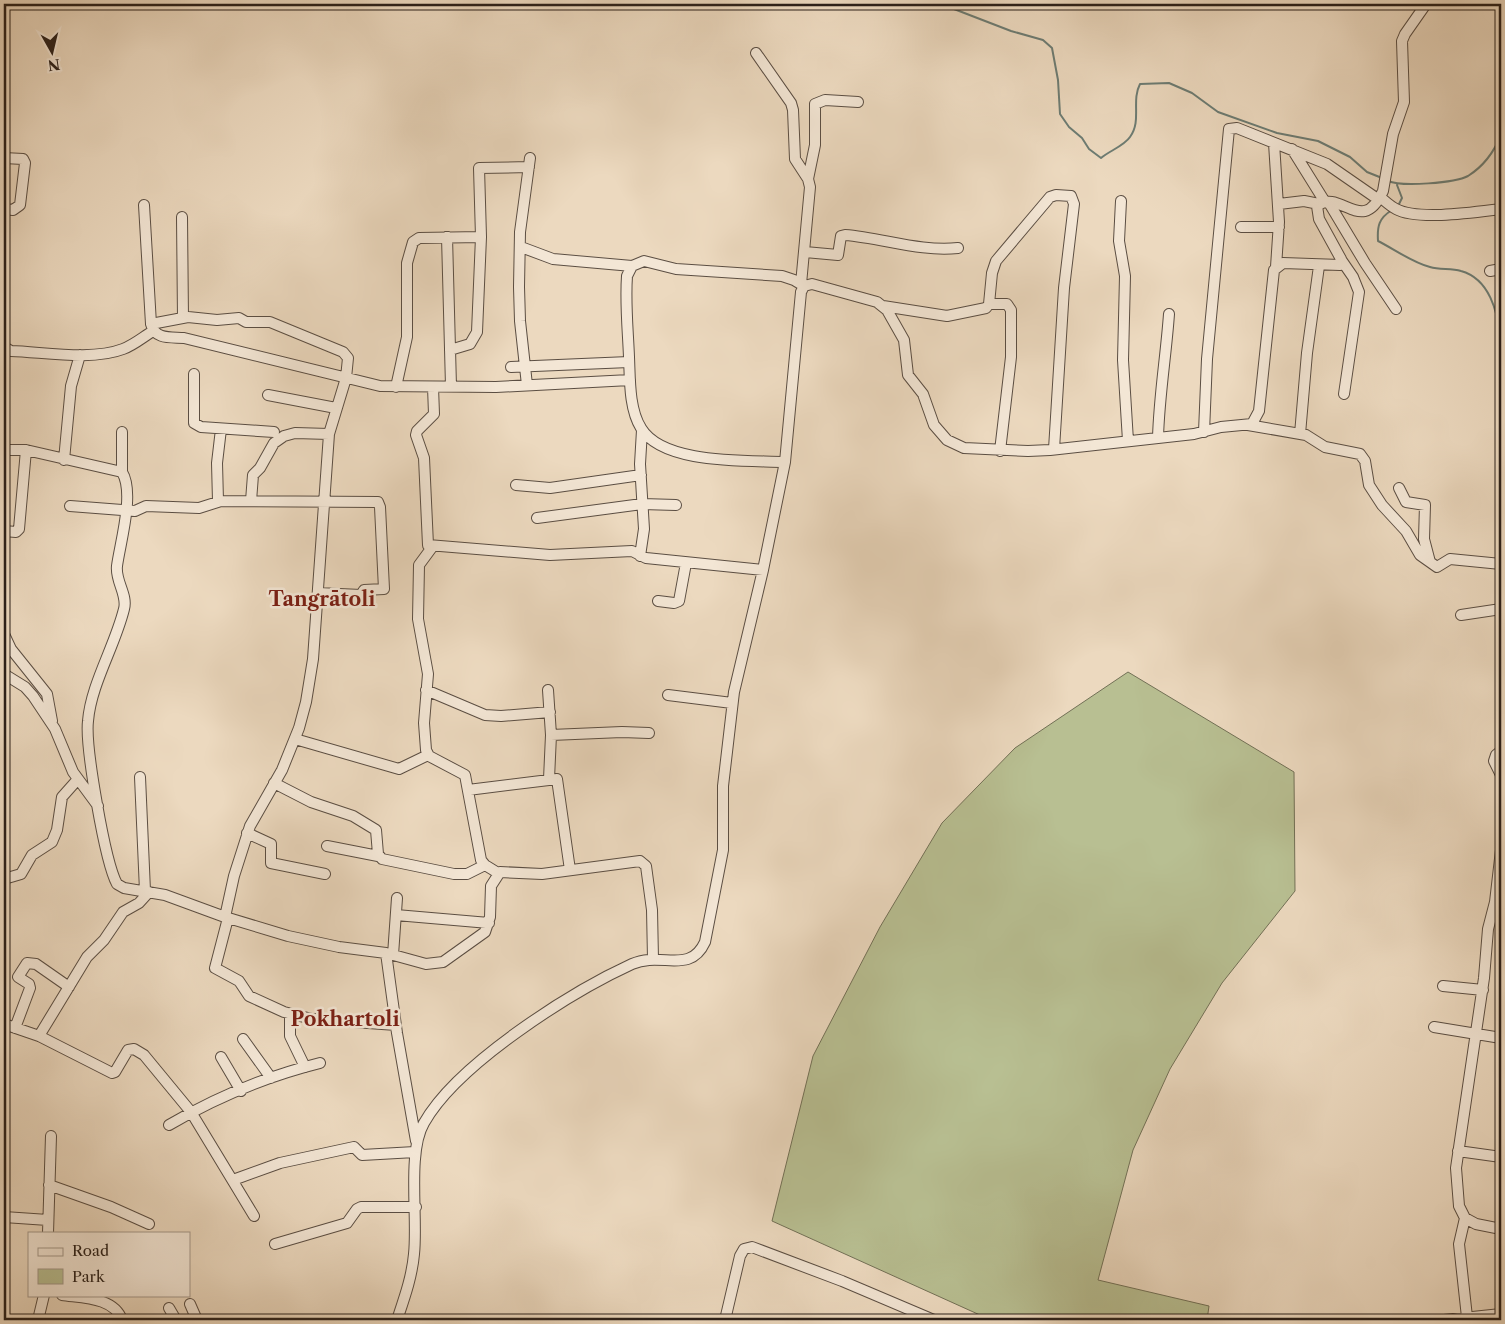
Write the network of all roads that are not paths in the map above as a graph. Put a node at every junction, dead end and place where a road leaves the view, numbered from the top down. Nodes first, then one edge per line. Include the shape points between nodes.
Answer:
1 (1423, 5) edge
2 (756, 53) dead end
3 (858, 102) dead end
4 (1274, 143) junction
5 (1292, 149) junction
6 (4, 158) edge
7 (808, 179) junction
8 (1385, 200) junction
9 (1122, 201) dead end
10 (1324, 203) junction
11 (1278, 204) junction
12 (144, 205) dead end
13 (4, 209) edge
14 (1501, 209) edge
15 (182, 217) dead end
16 (1241, 227) dead end
17 (1279, 227) junction
18 (447, 237) junction
19 (481, 237) junction
20 (520, 247) junction
21 (958, 248) dead end
22 (805, 252) junction
23 (1342, 262) junction
24 (632, 266) junction
25 (1319, 266) junction
26 (1276, 267) junction
27 (1501, 269) edge
28 (1490, 271) dead end
29 (803, 285) junction
30 (989, 304) junction
31 (882, 306) junction
32 (1396, 308) dead end
33 (1169, 314) dead end
34 (183, 318) junction
35 (152, 327) junction
36 (4, 347) edge
37 (450, 350) junction
38 (80, 355) junction
39 (630, 362) junction
40 (526, 366) junction
41 (511, 367) dead end
42 (194, 374) dead end
43 (346, 378) junction
44 (630, 380) junction
45 (526, 385) junction
46 (451, 386) junction
47 (396, 387) junction
48 (433, 387) junction
49 (1344, 394) dead end
50 (268, 395) dead end
51 (336, 408) junction
52 (1248, 425) junction
53 (220, 428) junction
54 (642, 430) junction
55 (122, 432) dead end
56 (274, 432) dead end
57 (1204, 432) junction
58 (328, 434) junction
59 (1300, 434) junction
60 (1158, 438) junction
61 (1128, 441) junction
62 (4, 450) edge
63 (26, 450) junction
64 (1000, 450) junction
65 (1054, 450) junction
66 (64, 460) junction
67 (785, 462) junction
68 (122, 472) junction
69 (641, 475) junction
70 (516, 485) dead end
71 (1399, 488) dead end
72 (218, 501) junction
73 (251, 501) junction
74 (324, 503) junction
75 (642, 504) junction
76 (676, 505) dead end
77 (70, 506) dead end
78 (126, 510) junction
79 (537, 518) dead end
80 (4, 531) edge
81 (433, 546) junction
82 (640, 556) junction
83 (1430, 562) junction
84 (686, 563) junction
85 (1501, 564) edge
86 (763, 570) junction
87 (318, 593) junction
88 (658, 601) dead end
89 (1501, 610) edge
90 (1460, 616) dead end
91 (4, 634) edge
92 (4, 674) edge
93 (426, 690) junction
94 (548, 690) dead end
95 (668, 695) dead end
96 (732, 703) junction
97 (550, 712) junction
98 (52, 722) junction
99 (649, 733) dead end
100 (552, 735) junction
101 (295, 738) junction
102 (1501, 751) edge
103 (428, 754) junction
104 (1501, 775) edge
105 (140, 777) dead end
106 (78, 779) junction
107 (549, 779) junction
108 (274, 783) junction
109 (468, 790) junction
110 (99, 807) junction
111 (247, 833) junction
112 (327, 846) dead end
113 (1501, 850) edge
114 (378, 856) junction
115 (485, 865) junction
116 (570, 870) junction
117 (498, 873) junction
118 (325, 874) dead end
119 (4, 879) edge
120 (147, 891) junction
121 (1499, 893) edge
122 (397, 898) dead end
123 (396, 915) junction
124 (226, 918) junction
125 (489, 923) junction
126 (390, 954) junction
127 (652, 958) junction
128 (1443, 986) dead end
129 (69, 988) junction
130 (1483, 990) junction
131 (290, 1014) junction
132 (4, 1024) edge
133 (396, 1025) junction
134 (1434, 1027) dead end
135 (15, 1028) junction
136 (1477, 1033) junction
137 (39, 1036) junction
138 (1501, 1038) edge
139 (243, 1040) dead end
140 (221, 1057) dead end
141 (320, 1063) dead end
142 (305, 1067) junction
143 (271, 1078) junction
144 (241, 1090) junction
145 (191, 1112) junction
146 (169, 1125) dead end
147 (51, 1136) dead end
148 (416, 1147) junction
149 (1458, 1151) junction
150 (1501, 1157) edge
151 (233, 1180) junction
152 (49, 1185) junction
153 (416, 1207) junction
154 (254, 1216) dead end
155 (4, 1217) edge
156 (1464, 1218) junction
157 (48, 1220) junction
158 (149, 1224) dead end
159 (1501, 1229) edge
160 (48, 1232) edge
161 (275, 1244) dead end
162 (44, 1296) edge
163 (67, 1296) edge
164 (190, 1304) dead end
165 (170, 1308) dead end
166 (1501, 1314) edge
167 (1467, 1317) junction
168 (38, 1320) edge
169 (122, 1320) edge
170 (176, 1320) edge
171 (197, 1320) edge
172 (397, 1320) edge
173 (724, 1320) edge
174 (934, 1320) edge
175 (1444, 1320) edge

1 - 8 street via 1402,41 1404,102 1393,134
2 - 7 street via 791,103 795,159
3 - 7 street via 825,100 815,104 815,145
4 - 5 street
4 - 11 street
4 - 57 street via 1235,127 1229,131 1207,359
5 - 8 street via 1327,164
5 - 10 street
6 - 13 street via 24,159 25,167 20,205 13,210
7 - 22 street
8 - 10 street via 1363,212
8 - 14 street via 1410,212 1444,214
9 - 61 street via 1119,241 1125,276 1123,360
10 - 11 street
10 - 23 street via 1316,208 1317,214
10 - 32 street
11 - 17 street
12 - 35 street
15 - 34 street
16 - 17 street
17 - 26 street
18 - 19 street
18 - 37 street
18 - 47 street via 415,239 410,251 406,269 407,337
19 - 20 street via 479,168 529,163
19 - 37 street via 478,332 470,344
20 - 24 street via 553,259
20 - 40 street via 519,309
21 - 22 street via 933,250 845,235 841,238 838,255
22 - 29 street
23 - 25 street via 1338,266
23 - 49 street via 1359,292
24 - 29 street via 644,261 676,269 782,276
24 - 39 street via 627,281
25 - 26 street via 1283,264
25 - 59 street
26 - 52 street via 1259,411 1255,421
27 - 28 street
29 - 31 street via 812,284 869,299
29 - 67 street
30 - 31 street via 983,309 947,316
30 - 64 street via 1007,304 1011,310 1011,357
30 - 65 street via 994,267 1000,256 1050,197 1060,194 1071,196 1074,204 1064,288
31 - 64 street via 900,330 908,375 923,394 939,432 964,448
33 - 60 street via 1165,371 1158,409
34 - 35 street
34 - 43 street via 239,318 246,322 258,320 279,325 345,353 348,358
35 - 38 street via 120,350
35 - 43 street via 163,337 184,338
36 - 38 street via 11,351
37 - 46 street
38 - 66 street via 71,386
39 - 40 street
39 - 44 street
40 - 41 street
40 - 45 street
42 - 53 street via 194,423 201,427
43 - 47 street via 369,385
43 - 51 street
44 - 45 street
44 - 54 street via 635,412
45 - 46 street
46 - 48 street
47 - 48 street
48 - 81 street via 434,414 416,435 424,458 427,542
50 - 51 street
51 - 58 street
52 - 57 street
52 - 59 street
53 - 56 street
53 - 72 street
54 - 67 street via 666,448 689,456
54 - 69 street
55 - 68 street
57 - 60 street
58 - 73 street via 295,433 274,443 254,475
58 - 74 street
59 - 83 street via 1326,447 1349,450 1362,456 1371,489 1406,531 1418,552
60 - 61 street
61 - 65 street
62 - 63 street
63 - 66 street
63 - 80 street via 18,529 16,532
64 - 65 street
66 - 68 street
67 - 86 street
68 - 78 street
69 - 70 street via 550,488
69 - 75 street
71 - 83 street via 1406,502 1425,505 1424,539
72 - 73 street
72 - 78 street via 199,508 146,506 135,511
73 - 74 street
74 - 87 street
74 - 87 street via 372,501 379,504 384,588 363,590 361,595
75 - 76 street
75 - 79 street
75 - 82 street via 644,538
77 - 78 street
78 - 110 street via 116,574 125,607 88,722
81 - 82 street via 550,555 632,551
81 - 93 street via 419,565 418,619 427,664
82 - 84 street
83 - 85 street via 1439,567 1450,559
84 - 86 street
84 - 88 street via 679,601
86 - 96 street
87 - 101 street via 311,680
89 - 90 street
91 - 98 street via 11,649 47,694
92 - 98 street via 29,691
93 - 97 street via 485,715
93 - 103 street via 424,723
94 - 97 street
95 - 96 street
96 - 127 street via 723,786 723,850 706,942 701,952 690,960
97 - 100 street
98 - 106 street
99 - 100 street
100 - 107 street
101 - 103 street via 399,769
101 - 108 street
102 - 104 street via 1494,760
103 - 109 street via 463,773
105 - 120 street
106 - 110 street
106 - 119 street via 62,798 52,842 32,854 21,874
107 - 109 street
107 - 116 street via 557,778 558,781
108 - 111 street
108 - 114 street via 311,802 353,816 376,830
109 - 115 street via 480,857
110 - 120 street via 116,882 121,887
111 - 118 street via 271,844 271,863
111 - 124 street
112 - 114 street
113 - 121 street
114 - 115 street via 384,860 454,874 467,874
115 - 117 street
116 - 117 street via 536,875
116 - 127 street via 636,861 645,863 651,901
117 - 125 street via 490,890
120 - 124 street via 176,898
120 - 129 street via 118,918 104,940 85,959
121 - 130 street via 1488,929
122 - 123 street
123 - 125 street
123 - 126 street
124 - 126 street via 311,942
124 - 131 street via 216,969 239,981 249,996
125 - 126 street via 482,936 444,962 424,964
126 - 133 street
127 - 148 street via 614,973 556,1005 494,1050 443,1097 424,1123
128 - 130 street
129 - 135 street via 36,964 24,964 18,978 30,988
129 - 137 street
130 - 136 street
131 - 133 street via 312,1019
131 - 142 street via 290,1036
132 - 135 street
133 - 148 street
134 - 136 street
135 - 137 street
136 - 138 street
136 - 149 street
137 - 145 street via 112,1073 128,1050 138,1051
139 - 143 street
140 - 144 street
141 - 142 street
142 - 143 street
143 - 144 street
144 - 145 street
145 - 146 street
145 - 151 street
147 - 152 street
148 - 151 street via 364,1155 354,1147 280,1163
148 - 153 street
149 - 150 street
149 - 156 street via 1456,1186 1458,1206
151 - 154 street
152 - 157 street
152 - 158 street
153 - 161 street via 361,1207 347,1224
153 - 172 street via 411,1274
155 - 157 street
156 - 159 street
156 - 167 street via 1459,1244
157 - 160 street
162 - 168 street
163 - 169 street via 109,1304
164 - 171 street
165 - 170 street
166 - 167 street
167 - 175 street
173 - 174 street via 740,1256 744,1249 750,1247

